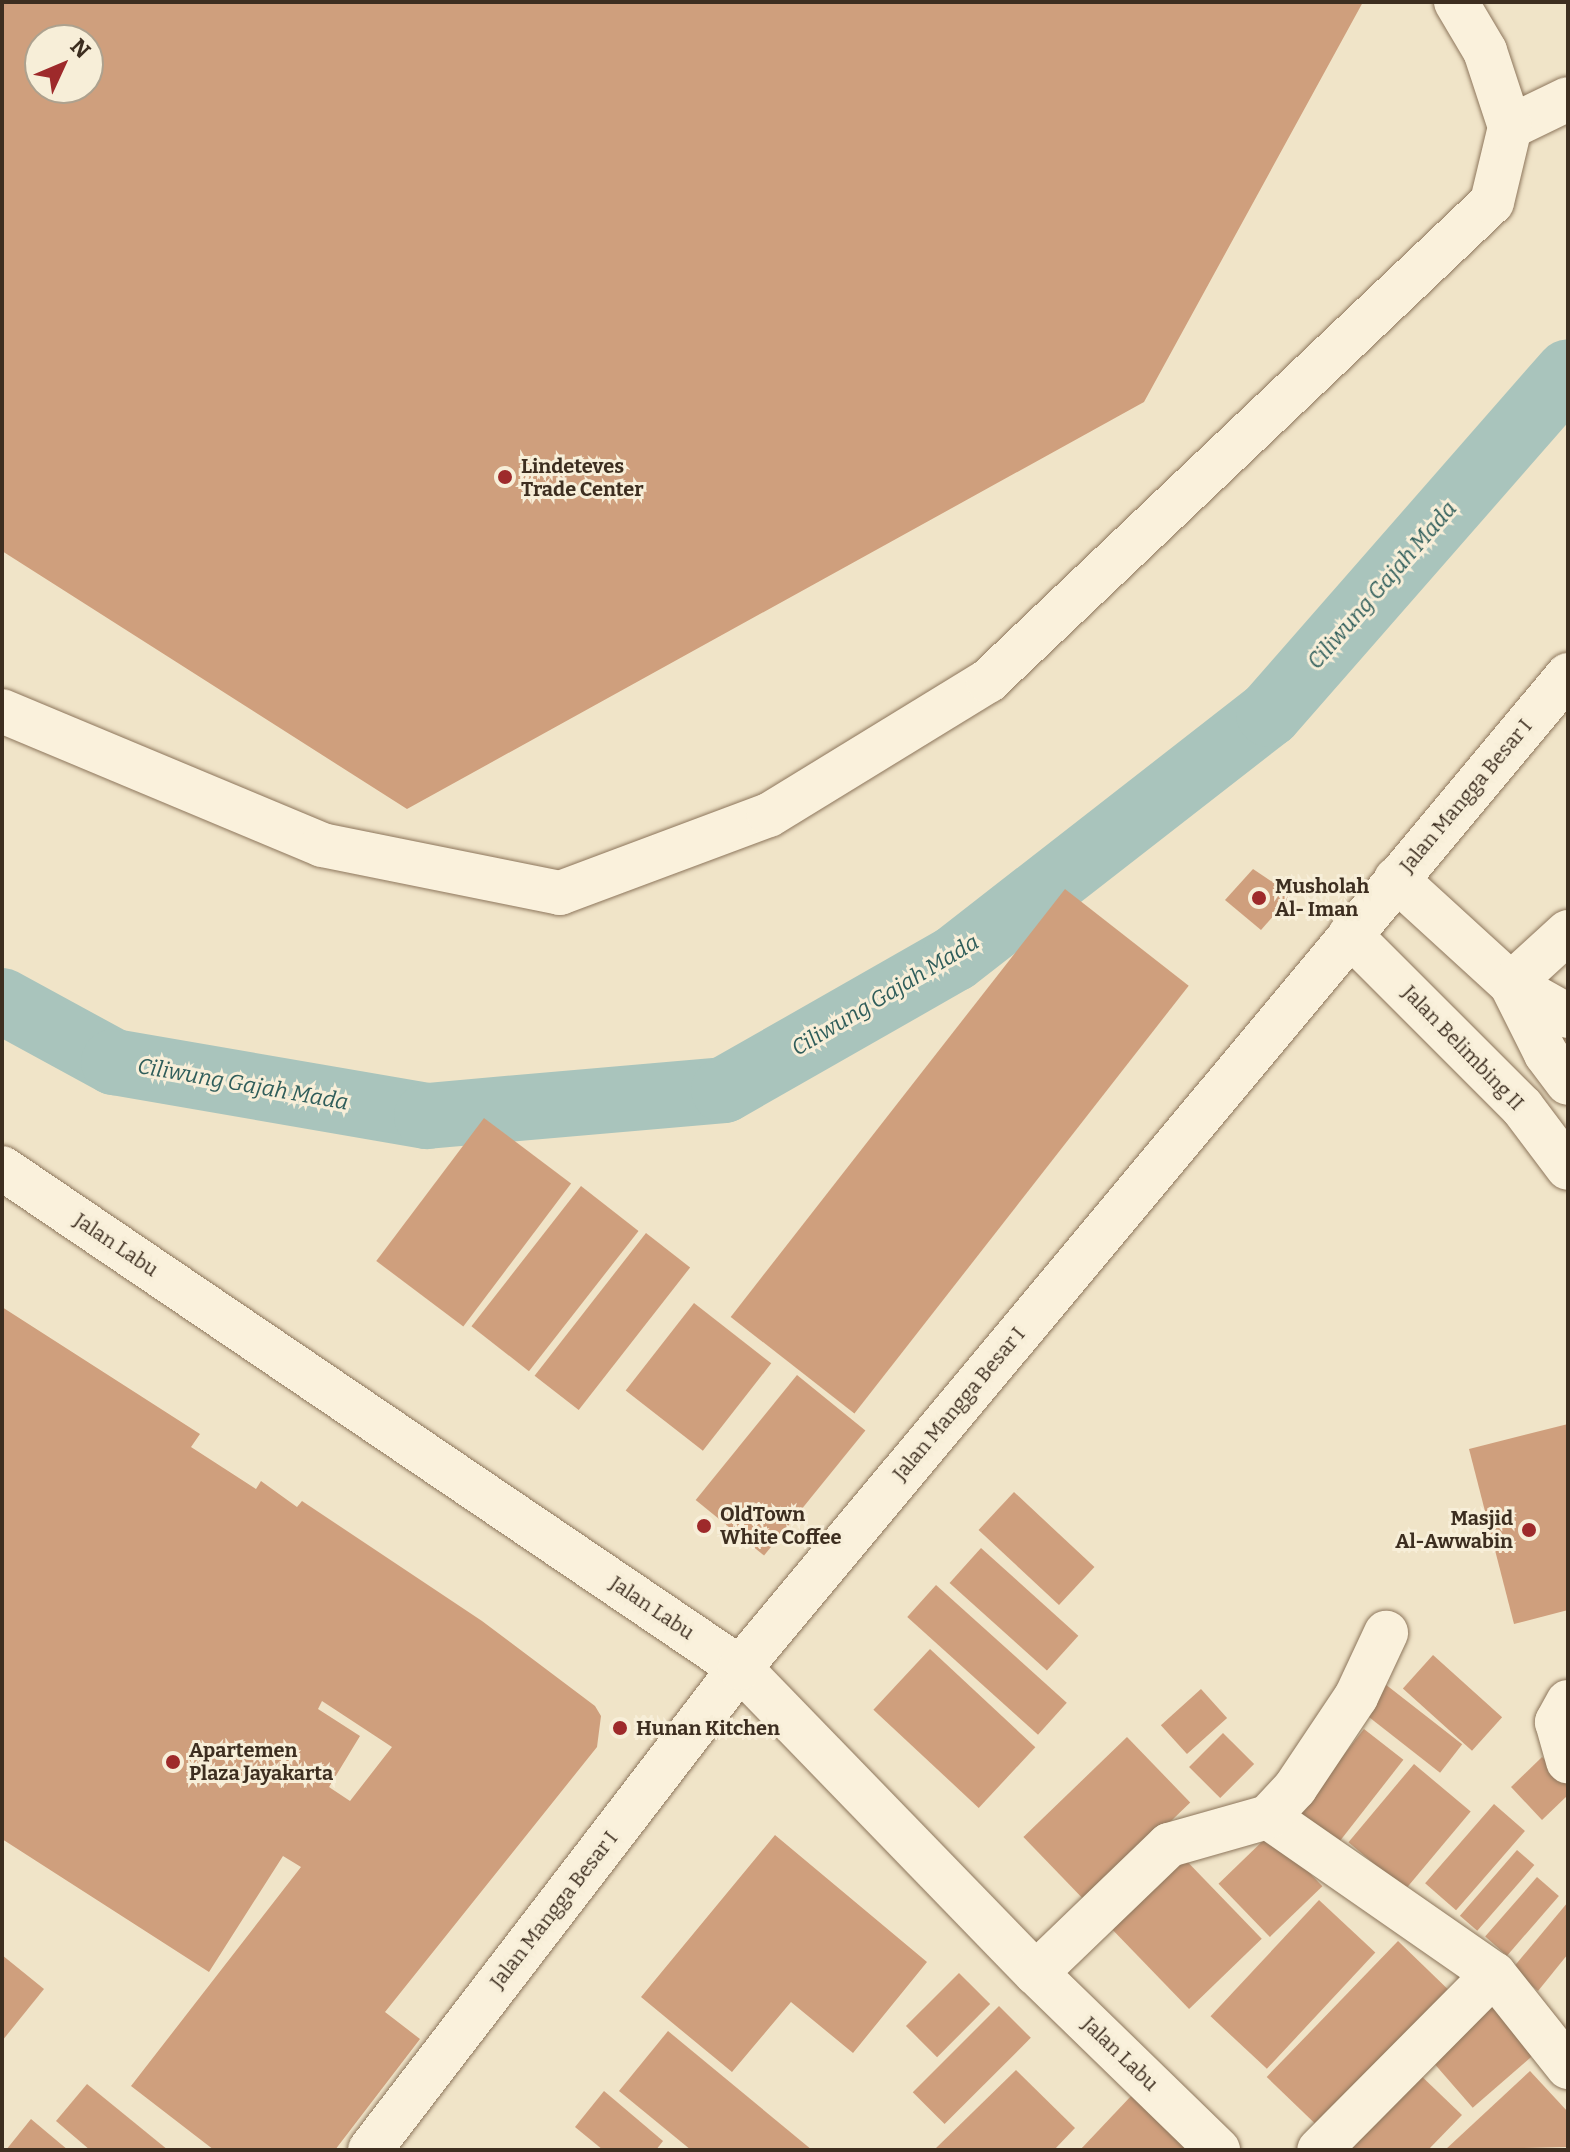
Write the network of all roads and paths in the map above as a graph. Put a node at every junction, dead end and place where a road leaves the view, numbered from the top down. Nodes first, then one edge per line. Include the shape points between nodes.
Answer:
1 (1456, 2) edge
2 (1568, 99) edge
3 (1510, 127) junction
4 (1568, 675) edge
5 (2, 711) edge
6 (1396, 879) junction
7 (1568, 932) edge
8 (1350, 935) junction
9 (1511, 984) junction
10 (1568, 1016) edge
11 (1568, 1083) edge
12 (2, 1168) edge
13 (1568, 1168) edge
14 (1386, 1633) dead end
15 (740, 1668) junction
16 (1568, 1702) edge
17 (1568, 1761) edge
18 (1268, 1817) junction
19 (1036, 1973) junction
20 (1494, 1974) junction
21 (1568, 2067) edge
22 (370, 2150) edge
23 (1218, 2150) edge
24 (1319, 2150) edge

1 - 3 street via 1485,51
2 - 3 street
3 - 5 street via 1492,202 988,681 769,815 560,893 322,845
4 - 6 street, Jalan Mangga Besar I
6 - 8 street, Jalan Mangga Besar I
6 - 9 street
7 - 9 street
8 - 13 street, Jalan Belimbing II via 1522,1107
8 - 15 street, Jalan Mangga Besar I
9 - 10 street
9 - 11 street via 1546,1054
12 - 15 street, Jalan Labu
14 - 18 street via 1356,1697 1295,1788
15 - 19 street, Jalan Labu
15 - 22 street, Jalan Mangga Besar I
16 - 17 street via 1557,1722
18 - 19 street via 1169,1845
18 - 20 street
19 - 23 street, Jalan Labu
20 - 21 street
20 - 24 street

